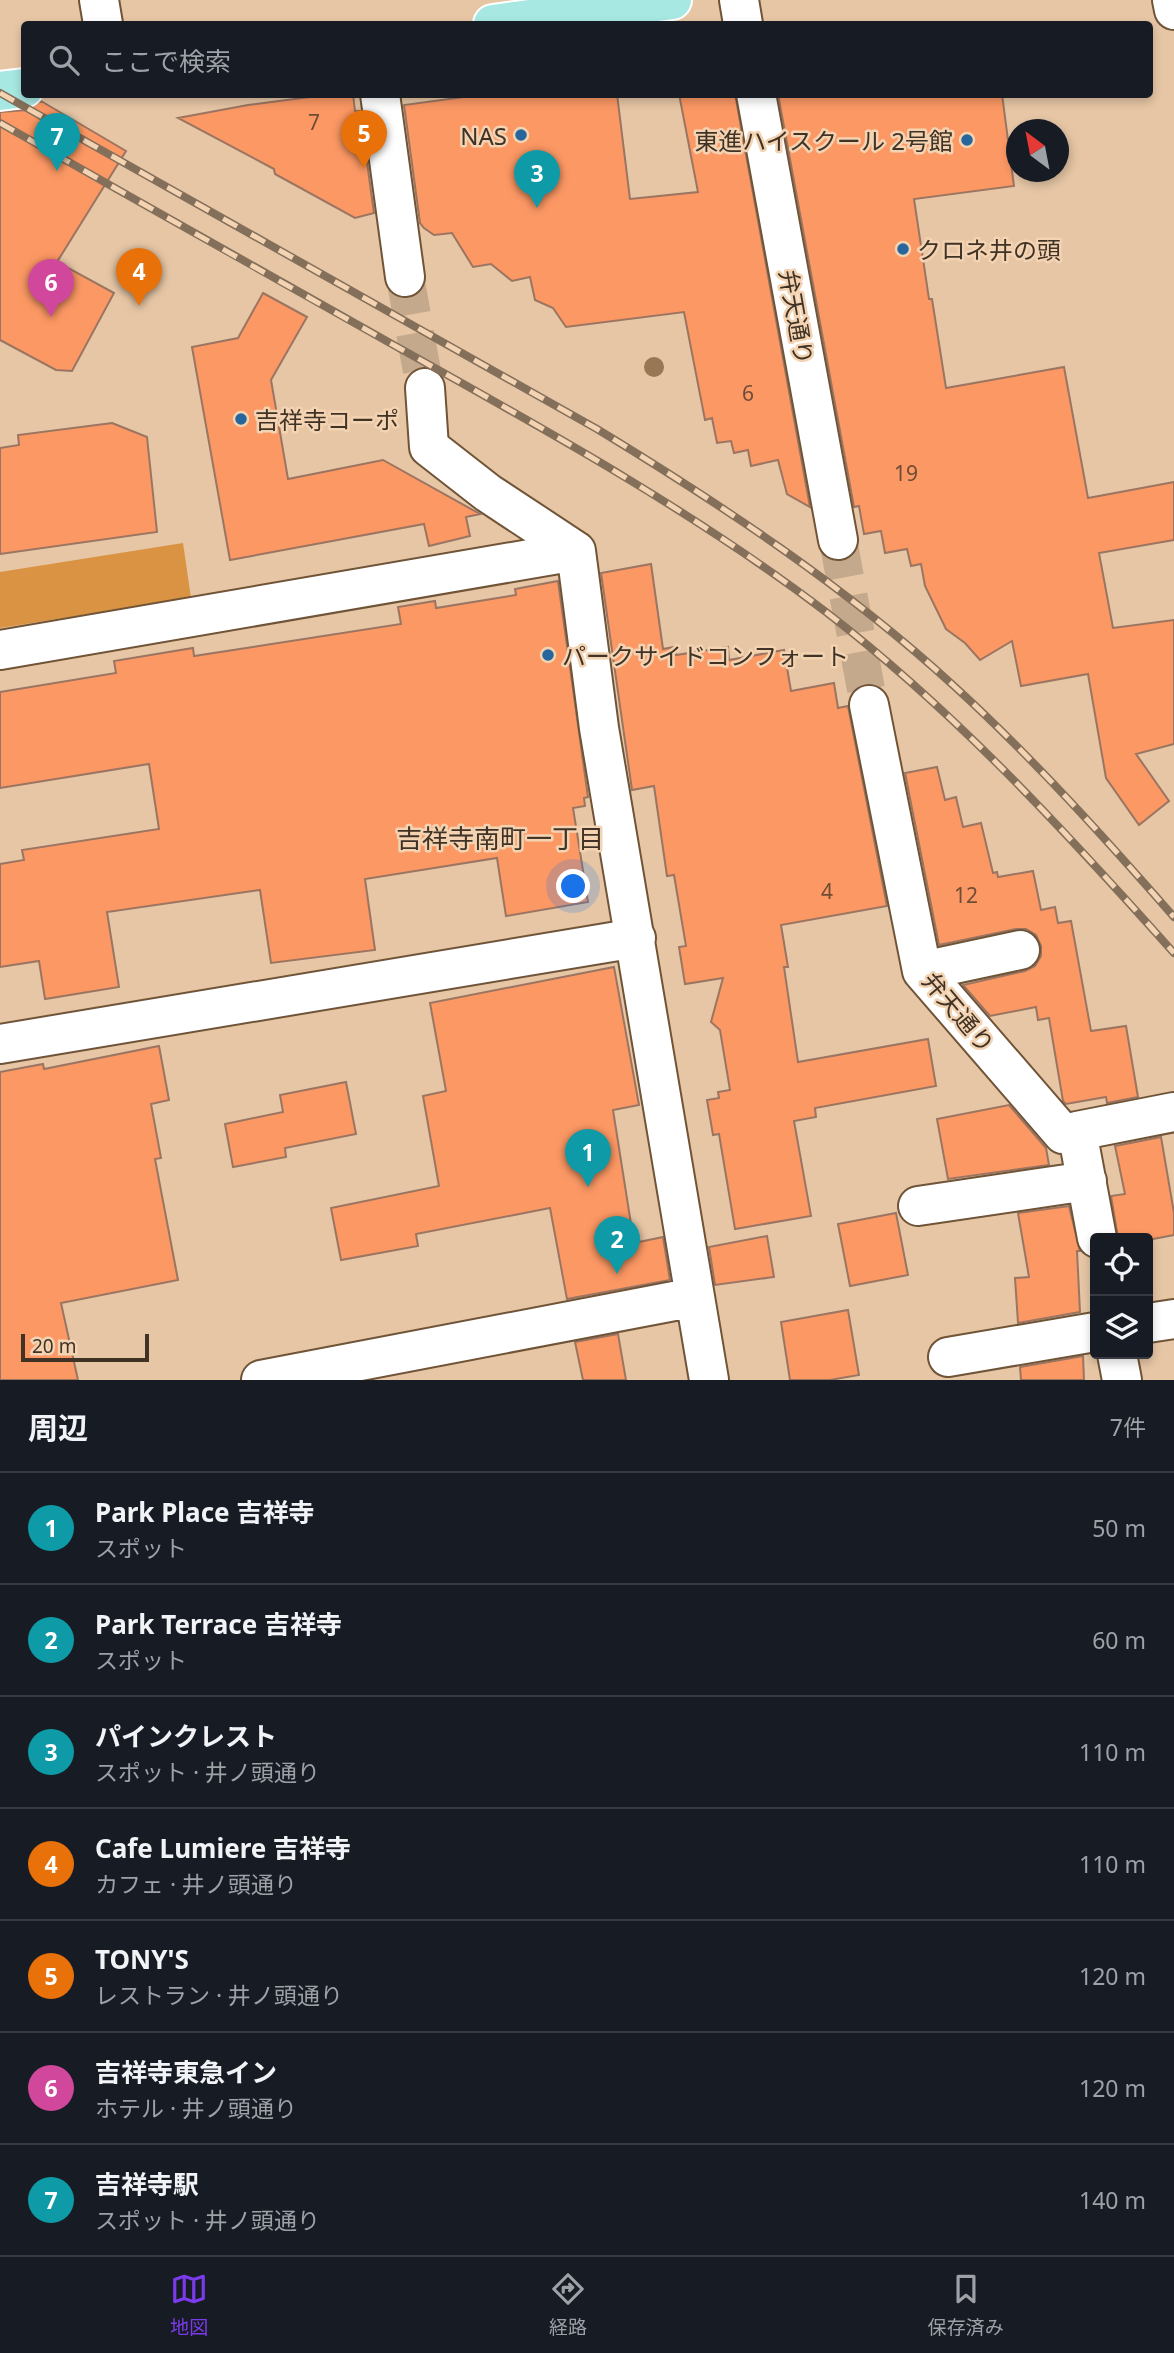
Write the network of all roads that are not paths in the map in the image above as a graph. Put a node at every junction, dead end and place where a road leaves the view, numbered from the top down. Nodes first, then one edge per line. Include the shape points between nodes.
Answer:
1 (99, 0) edge
2 (672, 0) edge
3 (739, 0) edge
4 (1172, 0) edge
5 (1174, 10) edge
6 (102, 21) edge
7 (515, 21) edge
8 (742, 21) edge
9 (21, 88) edge
10 (0, 91) edge
11 (381, 98) edge
12 (757, 98) edge
13 (405, 277) tunnel mouth
14 (425, 388) tunnel mouth
15 (838, 540) tunnel mouth
16 (576, 551) junction
17 (0, 650) edge
18 (869, 705) tunnel mouth
19 (635, 938) junction
20 (1020, 950) dead end
21 (922, 971) junction
22 (0, 1044) edge
23 (1174, 1112) edge
24 (1077, 1131) junction
25 (1087, 1181) junction
26 (918, 1206) dead end
27 (1096, 1233) edge
28 (695, 1297) junction
29 (1174, 1319) edge
30 (1153, 1322) edge
31 (1090, 1333) edge
32 (948, 1357) dead end
33 (1118, 1359) edge
34 (261, 1380) edge
35 (709, 1380) edge
36 (1122, 1380) edge

1 - 6 street
2 - 7 main road
3 - 8 street
4 - 5 street
9 - 10 main road
11 - 13 street
12 - 15 street, 弁天通り
14 - 16 street via 429,447
16 - 17 street
16 - 19 street via 599,728
18 - 21 street, 弁天通り
19 - 22 street
19 - 28 street
20 - 21 street
21 - 24 street, 弁天通り via 1063,1134
23 - 24 street
24 - 25 street
25 - 26 street
25 - 27 street
28 - 34 street
28 - 35 street
29 - 30 street
31 - 32 street
33 - 36 street

